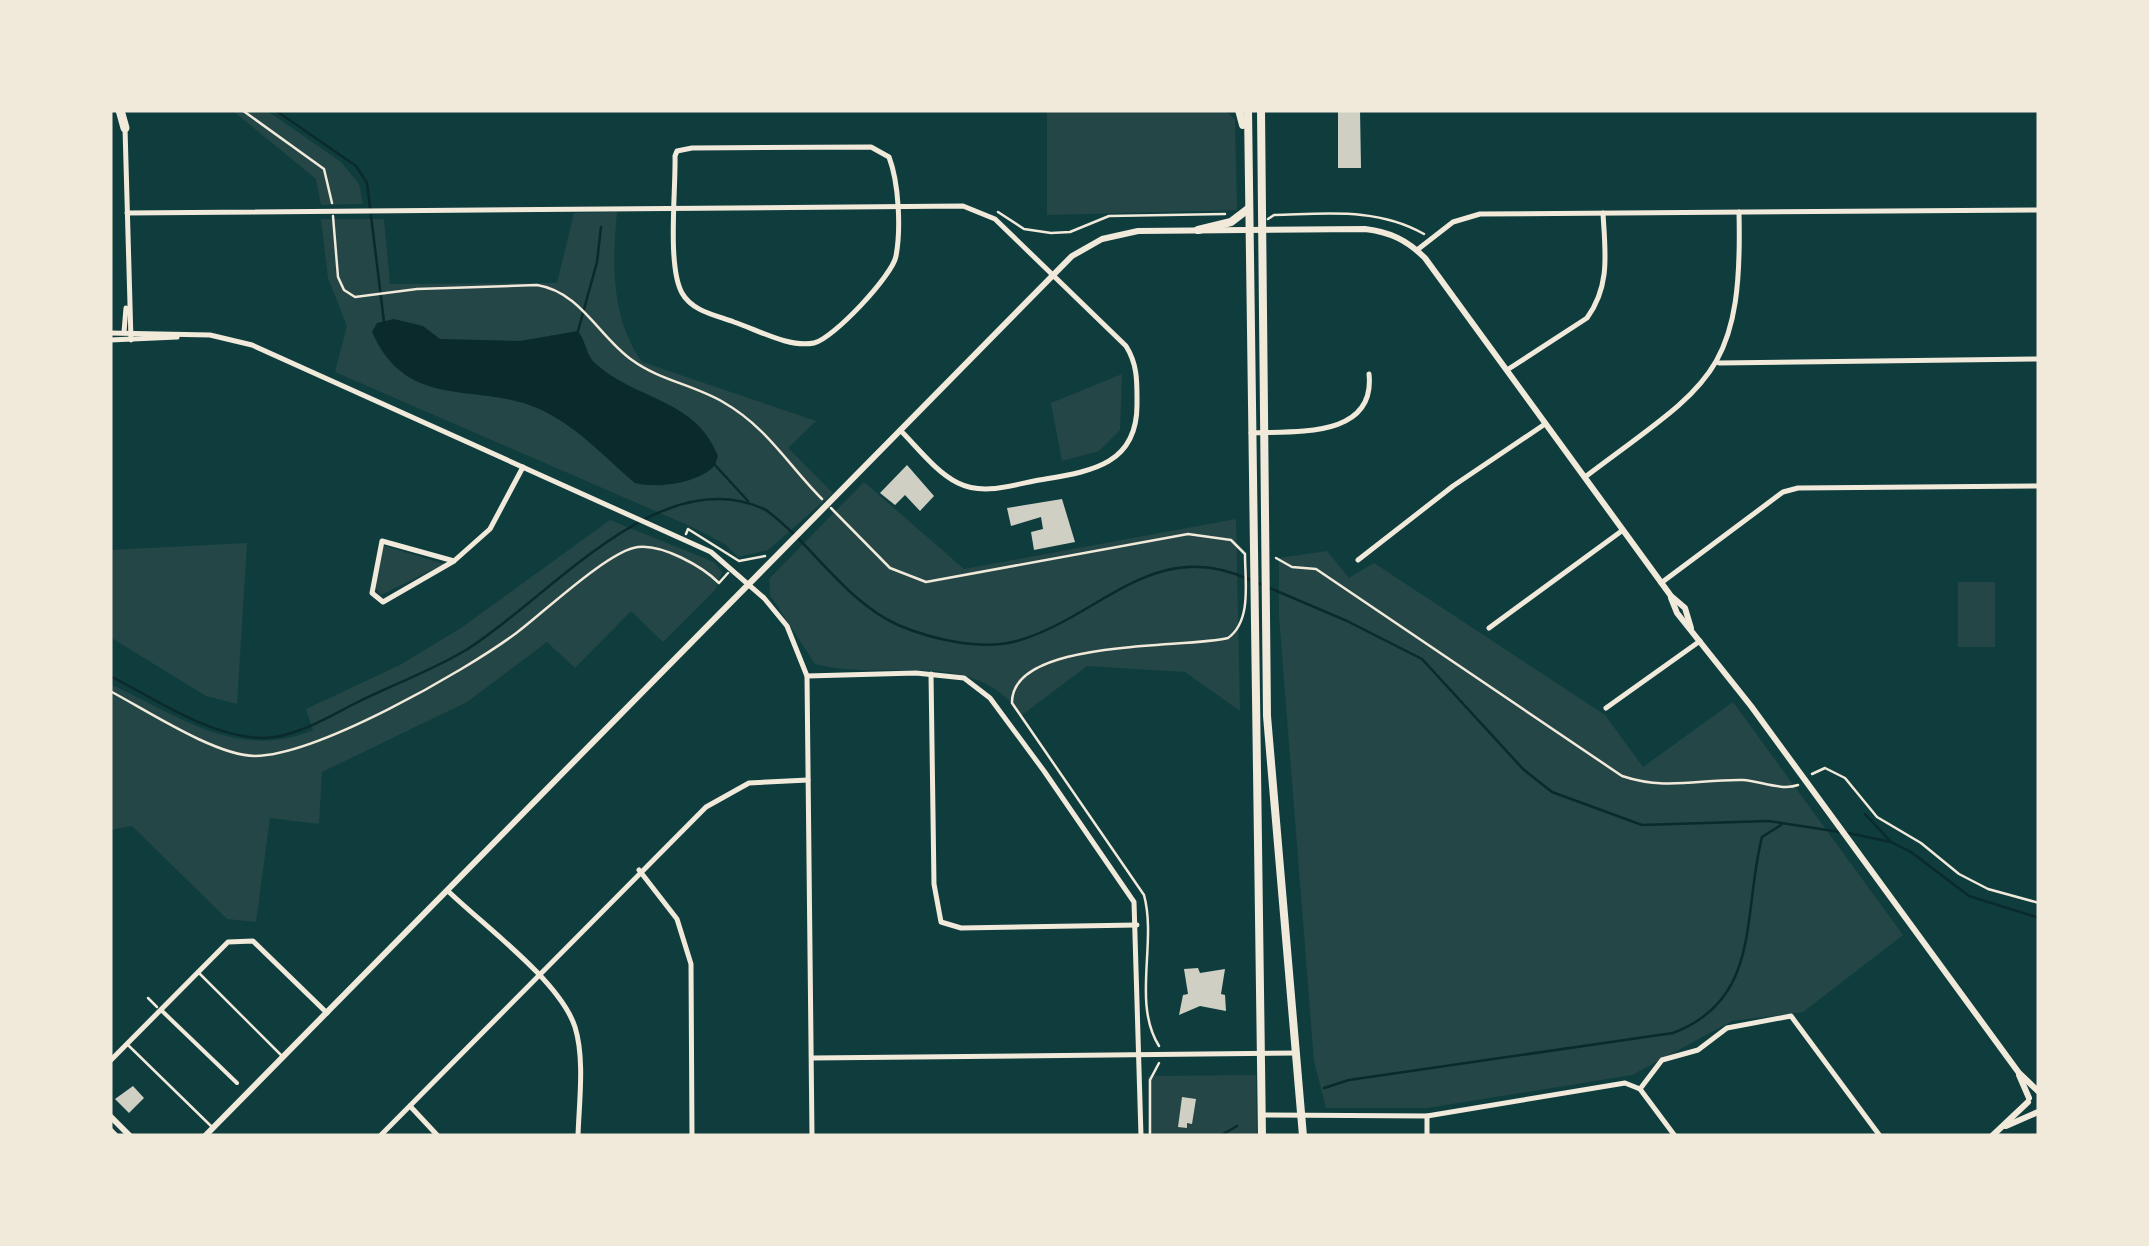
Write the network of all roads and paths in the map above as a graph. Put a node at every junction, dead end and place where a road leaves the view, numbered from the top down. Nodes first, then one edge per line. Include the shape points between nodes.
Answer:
1 (122, 110) edge
2 (242, 110) edge
3 (1239, 110) edge
4 (1248, 110) edge
5 (1265, 110) edge
6 (125, 128) joint
7 (1248, 159) junction
8 (895, 206) junction
9 (676, 208) junction
10 (1249, 208) junction
11 (2039, 210) edge
12 (333, 211) junction
13 (1739, 212) junction
14 (127, 213) junction
15 (1234, 213) dead end
16 (1604, 213) junction
17 (992, 218) junction
18 (1272, 220) dead end
19 (1257, 229) junction
20 (1198, 230) junction
21 (1424, 234) dead end
22 (1416, 250) junction
23 (1053, 276) junction
24 (110, 336) edge
25 (127, 336) junction
26 (2039, 359) edge
27 (1719, 363) junction
28 (1507, 370) junction
29 (1368, 374) dead end
30 (1545, 424) junction
31 (901, 431) junction
32 (1263, 432) junction
33 (1252, 433) junction
34 (523, 467) junction
35 (1584, 478) junction
36 (2039, 486) edge
37 (818, 496) dead end
38 (834, 511) dead end
39 (688, 530) dead end
40 (1623, 530) junction
41 (769, 554) dead end
42 (1276, 558) dead end
43 (1358, 560) dead end
44 (454, 561) junction
45 (1249, 569) junction
46 (720, 583) dead end
47 (1661, 583) junction
48 (749, 584) junction
49 (1249, 601) junction
50 (1490, 628) dead end
51 (1700, 641) junction
52 (930, 674) junction
53 (807, 676) junction
54 (110, 692) edge
55 (1606, 708) dead end
56 (1266, 716) junction
57 (1255, 717) junction
58 (808, 780) junction
59 (1805, 780) junction
60 (639, 870) junction
61 (447, 890) junction
62 (2039, 903) edge
63 (1137, 925) junction
64 (198, 972) junction
65 (537, 976) junction
66 (148, 998) dead end
67 (161, 1010) junction
68 (326, 1013) junction
69 (127, 1044) junction
70 (1159, 1046) dead end
71 (1261, 1053) junction
72 (1297, 1053) junction
73 (1140, 1054) junction
74 (282, 1058) junction
75 (812, 1058) junction
76 (110, 1062) edge
77 (1159, 1062) dead end
78 (2018, 1074) junction
79 (237, 1083) dead end
80 (1640, 1089) junction
81 (2039, 1092) edge
82 (2029, 1100) junction
83 (410, 1106) junction
84 (2038, 1112) edge
85 (1261, 1115) junction
86 (1302, 1115) junction
87 (110, 1116) edge
88 (1428, 1116) junction
89 (2005, 1126) junction
90 (213, 1128) junction
91 (110, 1130) edge
92 (116, 1136) edge
93 (130, 1136) edge
94 (205, 1136) edge
95 (380, 1136) edge
96 (438, 1136) edge
97 (578, 1136) edge
98 (692, 1136) edge
99 (812, 1136) edge
100 (1141, 1136) edge
101 (1150, 1136) edge
102 (1262, 1136) edge
103 (1302, 1136) edge
104 (1428, 1136) edge
105 (1675, 1136) edge
106 (1880, 1136) edge
107 (1992, 1136) edge

1 - 6 highway
2 - 12 path via 324,169
3 - 7 main road
4 - 7 main road
5 - 19 main road
6 - 14 street
7 - 10 main road
8 - 9 street
8 - 9 street via 892,165 878,148 692,148 675,156
8 - 9 street via 890,272 832,335 811,344 692,305 677,278
8 - 17 street via 963,206
9 - 12 street
10 - 19 main road
10 - 20 main road via 1231,222
11 - 13 street
12 - 14 street
12 - 37 path via 340,284 355,297 418,289 552,289 630,360 722,401 755,424
13 - 16 street
13 - 27 street via 1737,306
14 - 25 street
15 - 17 path via 1109,216 1059,234 1024,229 1000,211
16 - 22 street via 1462,218
16 - 28 street via 1606,267 1596,306
17 - 23 street
18 - 21 path via 1274,214 1362,214
19 - 20 street
19 - 22 street via 1384,232
19 - 32 main road
19 - 33 main road
20 - 23 street via 1120,232 1087,245
22 - 28 street
23 - 31 street
23 - 31 street via 1132,357 1137,421 1115,461 980,490 958,483
24 - 25 street
25 - 34 street via 210,335 252,345
26 - 27 street
27 - 35 street via 1692,396
28 - 30 street
29 - 32 street via 1363,406 1330,429
30 - 35 street
30 - 43 street
31 - 48 street
32 - 33 street
32 - 56 main road
33 - 45 main road
34 - 44 street via 490,529
34 - 48 street via 711,552
35 - 40 street
36 - 47 street via 1798,488
38 - 45 path via 890,568 926,582 1188,534 1231,540
39 - 41 path via 739,561
40 - 47 street
40 - 50 street
42 - 59 path via 1316,568 1622,776 1678,786 1738,780 1793,788
44 - 44 street via 383,602 372,593 382,541
45 - 49 main road
45 - 49 path
46 - 54 path via 654,546 623,551 462,667 327,735 275,753 230,750
47 - 51 street
48 - 53 street via 787,626
48 - 61 street
49 - 57 main road
49 - 70 path via 1228,638 1079,652 1021,679 1012,694 1144,894 1146,1011
51 - 55 street
51 - 59 street
52 - 53 street
52 - 63 street via 964,678 990,698 1129,890
52 - 63 street via 940,922 961,928
53 - 58 street
56 - 57 main road
56 - 72 main road
57 - 71 main road
58 - 60 street via 749,783 720,795
58 - 75 street
59 - 62 path via 1822,768 1836,772 1877,817 1960,874
59 - 78 street
60 - 65 street
60 - 98 street via 677,919 691,964
61 - 65 street
61 - 68 street
63 - 73 street
64 - 67 street
64 - 68 street via 228,942 252,941
64 - 74 lane
65 - 83 street
65 - 97 street via 564,1005 576,1031
66 - 67 path
67 - 69 street
67 - 79 street
68 - 74 street
69 - 76 street
69 - 90 lane
71 - 72 street
71 - 73 street
71 - 85 main road
72 - 86 main road
73 - 75 street
73 - 100 street
74 - 90 street
75 - 99 street
77 - 101 path via 1150,1080
78 - 81 street
78 - 82 street
80 - 88 street via 1626,1084
80 - 105 street
80 - 106 street via 1662,1060 1698,1050 1726,1028 1792,1016
81 - 82 street
82 - 84 street
82 - 89 street
83 - 95 street
83 - 96 street
84 - 89 street
85 - 86 street
85 - 102 main road
86 - 88 street
86 - 103 main road
87 - 93 street
88 - 104 street
89 - 107 street
90 - 94 street
91 - 92 street

